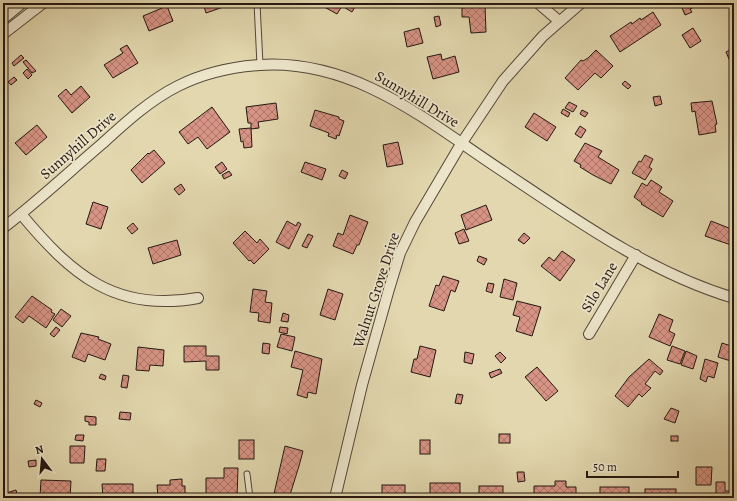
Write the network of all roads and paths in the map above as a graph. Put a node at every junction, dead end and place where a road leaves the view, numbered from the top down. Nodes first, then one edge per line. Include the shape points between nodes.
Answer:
1 (22, 3) edge
2 (43, 3) edge
3 (257, 3) edge
4 (538, 3) edge
5 (581, 3) edge
6 (3, 19) edge
7 (558, 21) junction
8 (3, 34) edge
9 (260, 65) junction
10 (461, 144) junction
11 (21, 214) junction
12 (3, 228) edge
13 (636, 255) junction
14 (198, 298) dead end
15 (734, 298) edge
16 (589, 334) dead end
17 (247, 474) dead end
18 (250, 498) edge
19 (335, 498) edge

1 - 6 street
2 - 8 street
3 - 9 lane
4 - 7 street
5 - 7 street, Walnut Grove Drive
7 - 10 street, Walnut Grove Drive via 524,55 503,81
9 - 10 street, Sunnyhill Drive via 316,69 365,84 423,116
9 - 11 street, Sunnyhill Drive via 220,70 197,77 176,88 127,122
10 - 13 street, Sunnyhill Drive
10 - 19 street, Walnut Grove Drive via 415,222 400,253 362,385
11 - 12 street, Sunnyhill Drive
11 - 14 street via 57,256 95,283 117,294 140,300 179,302
13 - 15 street, Sunnyhill Drive via 689,282
13 - 16 street, Silo Lane
17 - 18 lane

